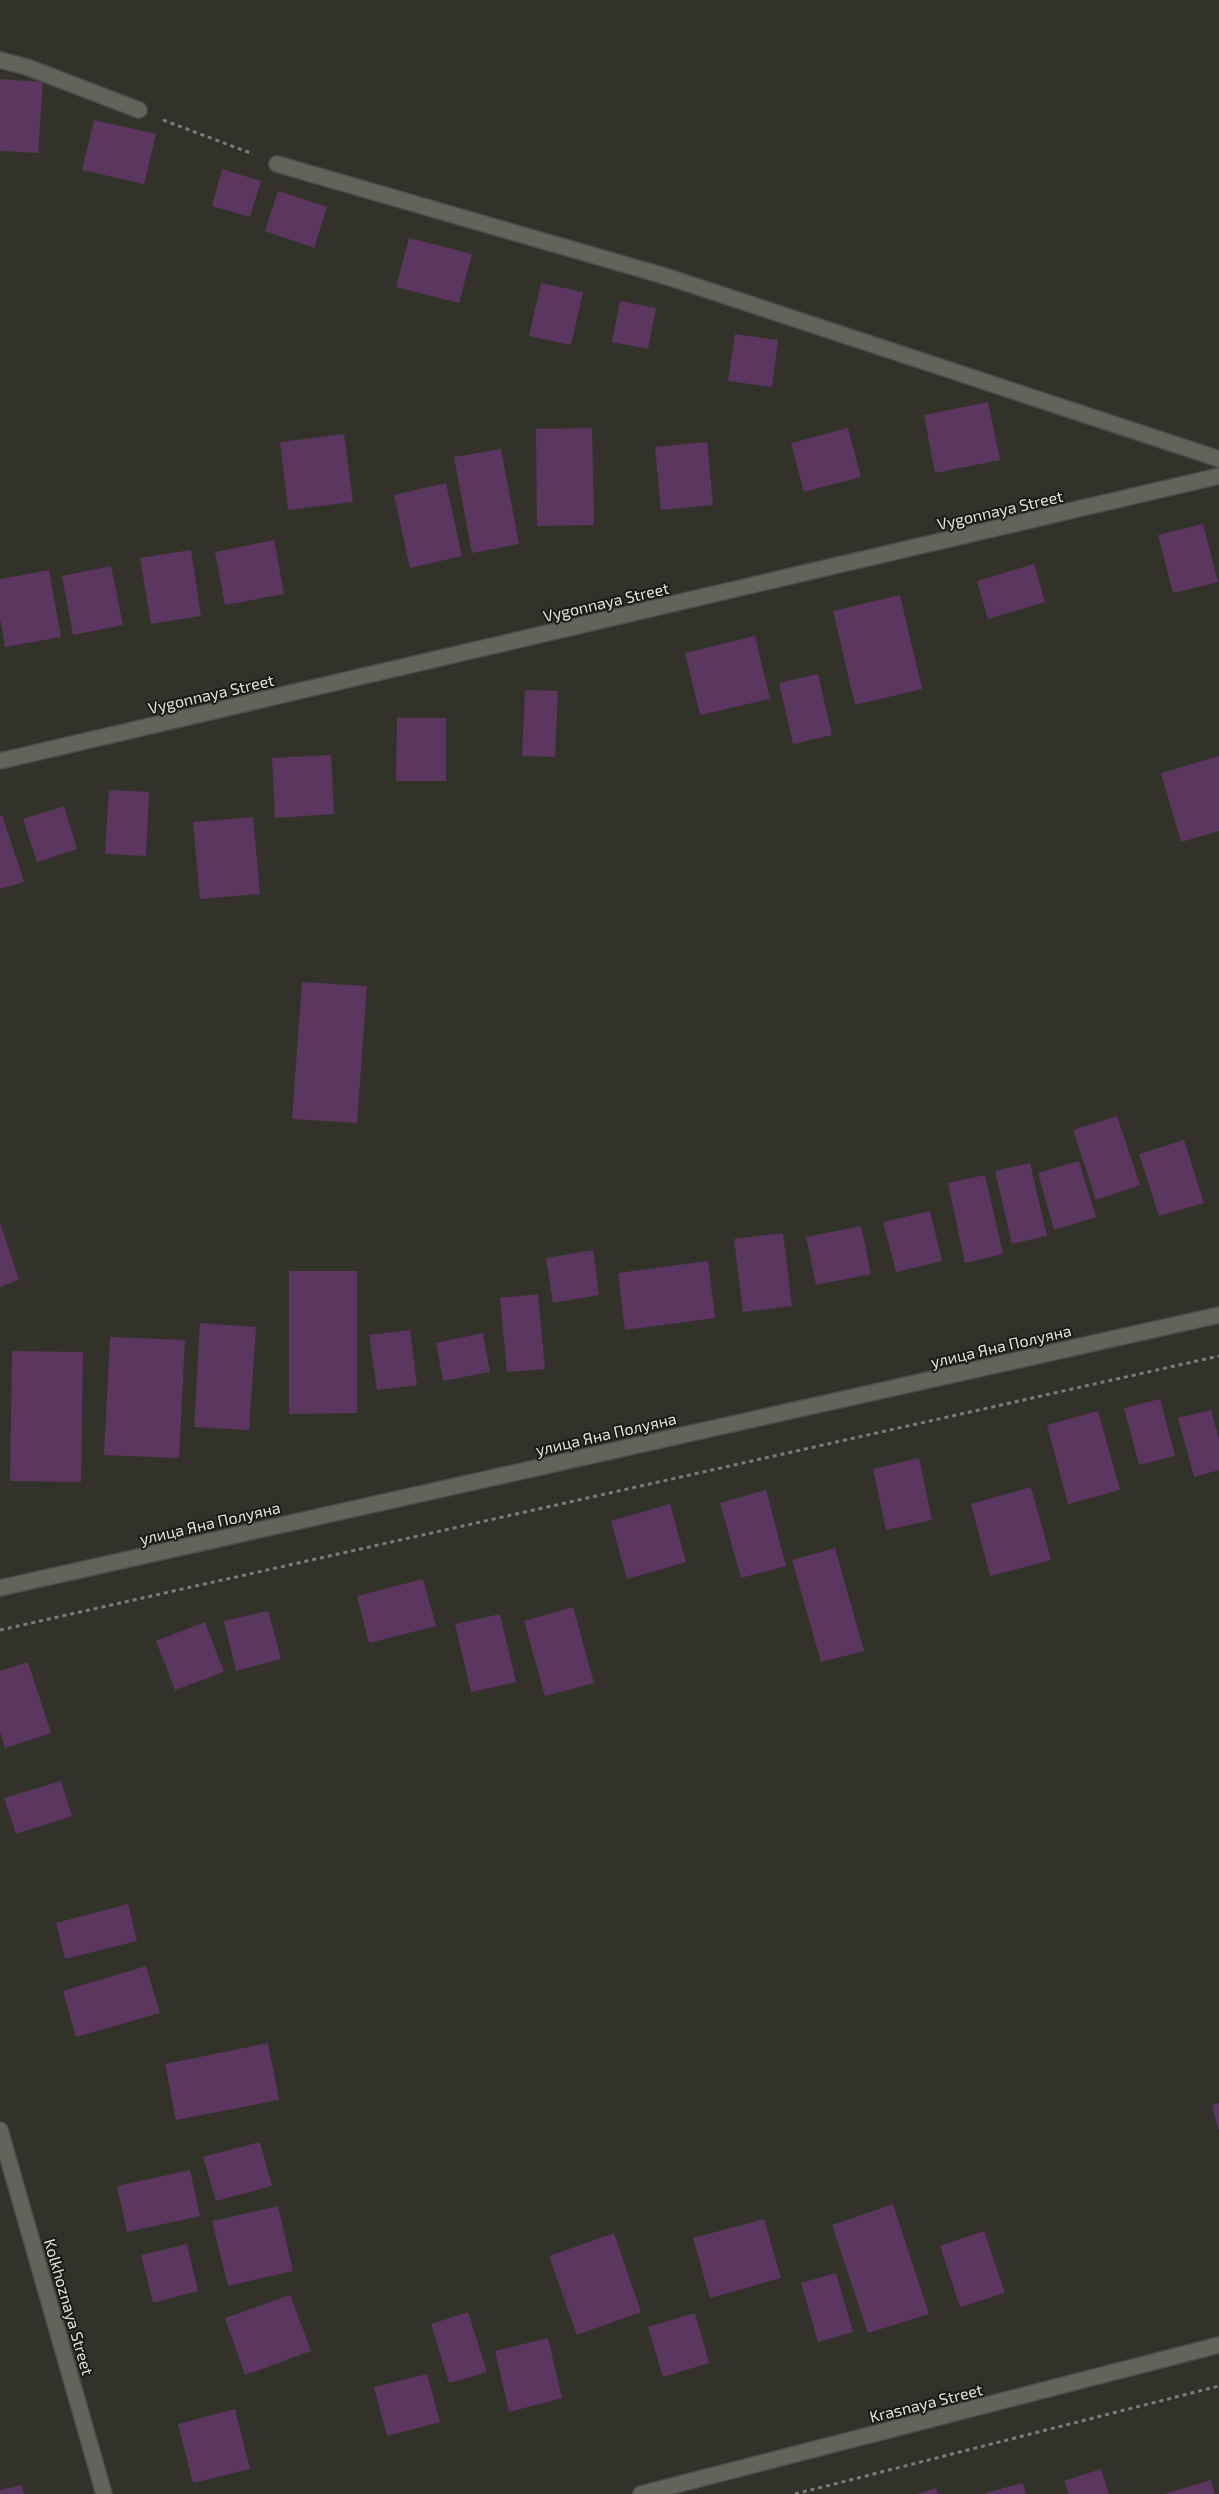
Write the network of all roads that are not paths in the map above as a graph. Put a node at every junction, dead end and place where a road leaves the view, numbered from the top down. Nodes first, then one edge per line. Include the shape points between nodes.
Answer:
1 (0, 60) edge
2 (139, 110) road end
3 (277, 164) road end
4 (1219, 459) edge
5 (1219, 476) edge
6 (0, 761) edge
7 (1219, 1315) edge
8 (0, 1588) edge
9 (0, 2130) edge
10 (1219, 2346) edge
11 (104, 2494) edge
12 (641, 2494) edge

1 - 2 street via 27,67
3 - 4 street via 668,277
5 - 6 street, Vygonnaya Street
7 - 8 street, улица Яна Полуяна
9 - 11 street, Kolkhoznaya Street
10 - 12 street, Krasnaya Street

